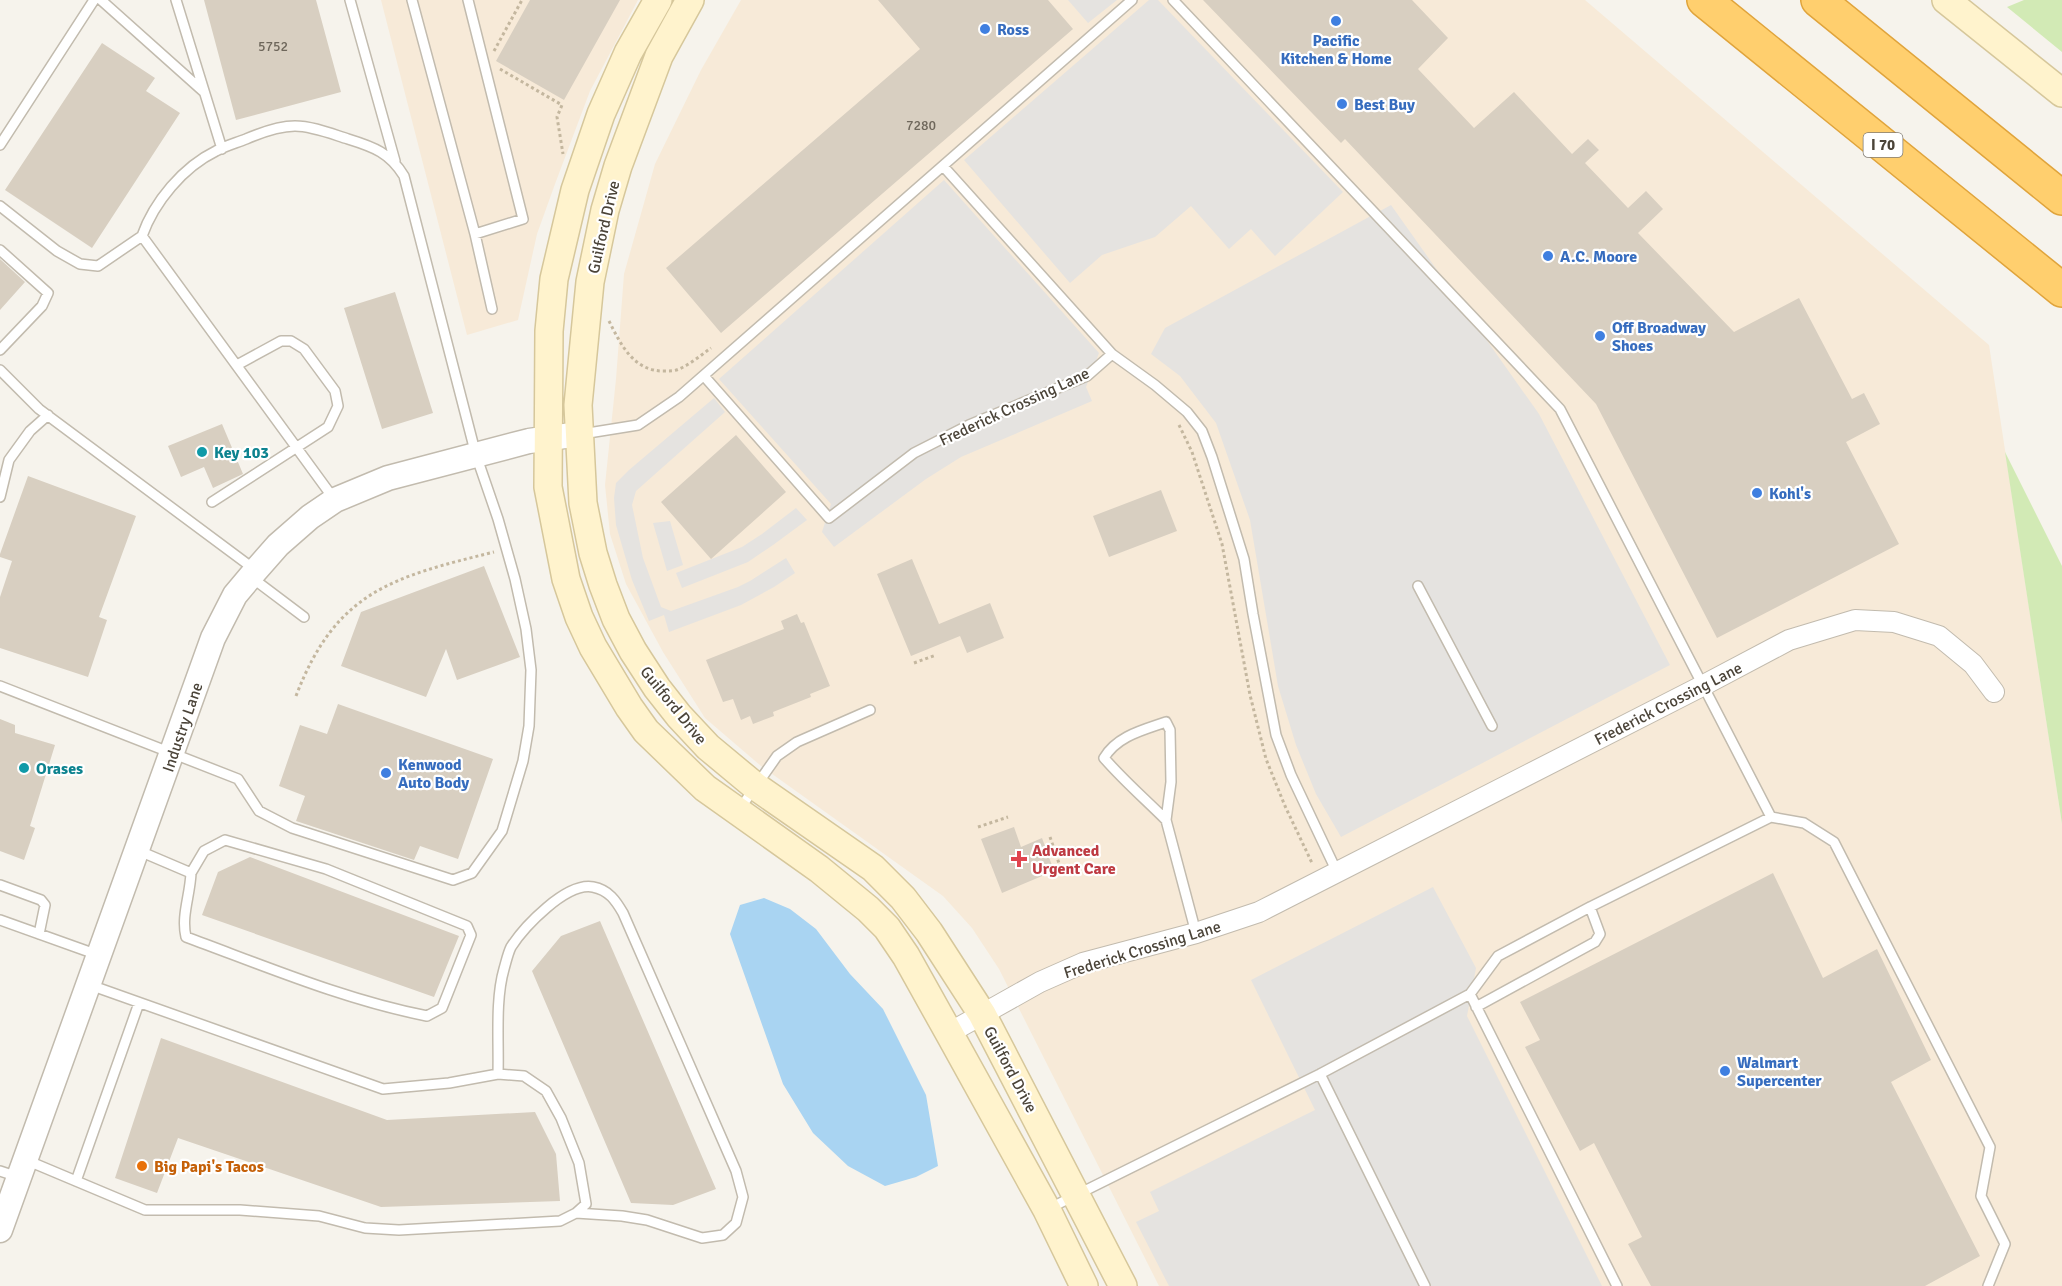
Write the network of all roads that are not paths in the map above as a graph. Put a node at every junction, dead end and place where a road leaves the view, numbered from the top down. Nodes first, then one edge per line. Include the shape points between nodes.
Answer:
1 (94, 0) edge
2 (101, 0) edge
3 (176, 0) edge
4 (350, 0) edge
5 (412, 0) edge
6 (468, 0) edge
7 (658, 0) edge
8 (690, 0) edge
9 (1132, 0) edge
10 (1173, 0) edge
11 (1704, 0) edge
12 (1818, 0) edge
13 (1946, 0) edge
14 (2053, 83) edge
15 (205, 93) junction
16 (0, 145) edge
17 (222, 149) junction
18 (395, 161) junction
19 (943, 166) junction
20 (2062, 198) edge
21 (0, 206) edge
22 (475, 234) junction
23 (142, 236) junction
24 (0, 250) edge
25 (2062, 290) edge
26 (492, 309) dead end
27 (0, 350) edge
28 (1112, 354) junction
29 (237, 365) junction
30 (0, 370) edge
31 (704, 376) junction
32 (48, 415) junction
33 (579, 434) junction
34 (549, 438) junction
35 (297, 447) junction
36 (476, 455) junction
37 (0, 497) edge
38 (335, 500) junction
39 (212, 502) dead end
40 (254, 574) junction
41 (1418, 586) dead end
42 (304, 617) dead end
43 (0, 686) edge
44 (1702, 686) junction
45 (1994, 692) dead end
46 (870, 710) dead end
47 (1492, 726) dead end
48 (173, 753) junction
49 (755, 786) junction
50 (737, 812) junction
51 (1771, 817) junction
52 (1166, 820) junction
53 (137, 850) junction
54 (1337, 872) junction
55 (191, 873) junction
56 (0, 885) edge
57 (1590, 908) junction
58 (0, 920) edge
59 (1196, 933) junction
60 (39, 934) junction
61 (98, 956) junction
62 (88, 985) junction
63 (1470, 994) junction
64 (139, 1003) junction
65 (1476, 1007) junction
66 (982, 1014) junction
67 (949, 1033) junction
68 (498, 1074) junction
69 (1320, 1074) junction
70 (14, 1169) edge
71 (76, 1181) junction
72 (1077, 1195) junction
73 (1047, 1210) junction
74 (576, 1213) junction
75 (0, 1230) edge
76 (1084, 1286) edge
77 (1123, 1286) edge
78 (1425, 1286) edge
79 (1617, 1286) edge
80 (1988, 1286) edge

1 - 16 lane
2 - 15 lane
3 - 15 lane
4 - 18 lane
5 - 22 lane
6 - 22 lane via 523,219
7 - 34 main road, Guilford Drive via 628,52 601,114 562,242 550,310
8 - 33 main road, Guilford Drive via 659,56 605,210 590,282 578,405
9 - 19 lane
10 - 44 lane via 1560,409
11 - 25 highway, I 70
12 - 20 highway
13 - 14 main road
15 - 17 lane
17 - 18 lane via 262,132 295,126 360,142
17 - 23 lane via 187,171 148,218
18 - 36 lane via 404,176
19 - 28 lane
19 - 31 lane
21 - 23 lane via 80,264 98,266
22 - 26 lane
23 - 29 lane
24 - 27 lane via 48,293 42,306
28 - 31 lane, Frederick Crossing Lane via 1087,376 969,425 914,453 829,518
28 - 54 lane via 1187,412 1202,431 1245,559 1276,735
29 - 35 lane
29 - 35 lane via 281,341 291,342 304,349 335,391 338,406 328,427
30 - 32 lane
31 - 33 lane via 638,425
32 - 37 lane via 30,431 9,460
32 - 40 lane
33 - 34 street, Industry Lane
33 - 49 main road, Guilford Drive via 583,503 593,553 616,619 657,688 679,716 708,747
34 - 36 street, Industry Lane
34 - 50 main road, Guilford Drive via 548,487 556,534 566,579 593,647 646,731 705,788
35 - 38 lane
35 - 39 lane
36 - 38 street, Industry Lane via 388,478
36 - 48 lane via 515,579 531,670 523,760 502,831 472,873 453,880 292,828 259,811 238,779
38 - 40 street, Industry Lane via 278,545
40 - 42 lane
40 - 48 street, Industry Lane via 235,595 213,638
41 - 47 lane
43 - 48 lane
44 - 45 street, Frederick Crossing Lane via 1789,640 1855,621 1894,622 1939,636 1973,664
44 - 51 lane
44 - 54 street, Frederick Crossing Lane
46 - 49 lane via 797,742 777,756
48 - 53 street, Industry Lane
49 - 50 lane
49 - 66 main road, Guilford Drive via 865,862 903,898
50 - 67 main road, Guilford Drive via 819,869 887,928
51 - 57 lane
51 - 80 lane via 1804,823 1834,842 1990,1147 1981,1196 2005,1244
52 - 52 lane via 1172,782 1170,730 1166,722 1131,734 1104,758
52 - 59 lane
53 - 55 lane
53 - 61 street, Industry Lane
54 - 59 street, Frederick Crossing Lane via 1259,912
55 - 55 lane via 183,924 186,938 395,1010 427,1016 442,1008 471,935 467,926 326,869 225,840 204,851
56 - 60 lane via 45,905
57 - 63 lane via 1498,956
57 - 65 lane via 1600,934 1595,942
58 - 60 lane
59 - 66 street, Frederick Crossing Lane via 1083,963
60 - 61 lane
61 - 62 street, Industry Lane
62 - 64 lane
62 - 70 street, Industry Lane
63 - 65 lane
63 - 69 lane
64 - 68 lane via 383,1089
64 - 71 lane
65 - 79 lane
66 - 67 street, Frederick Crossing Lane
66 - 72 main road, Guilford Drive
67 - 73 main road, Guilford Drive
68 - 74 lane via 524,1076 546,1091 579,1163 586,1203
68 - 74 lane via 500,1002 510,948 541,912 573,891 592,887 612,896 624,913 736,1171 743,1197 736,1223 723,1234 702,1238 647,1220
69 - 72 lane
69 - 78 lane
70 - 71 lane
70 - 75 street, Industry Lane
71 - 74 lane via 145,1210 240,1210 319,1216 365,1228 399,1230 560,1221
72 - 73 lane
72 - 77 main road, Guilford Drive
73 - 76 main road, Guilford Drive

